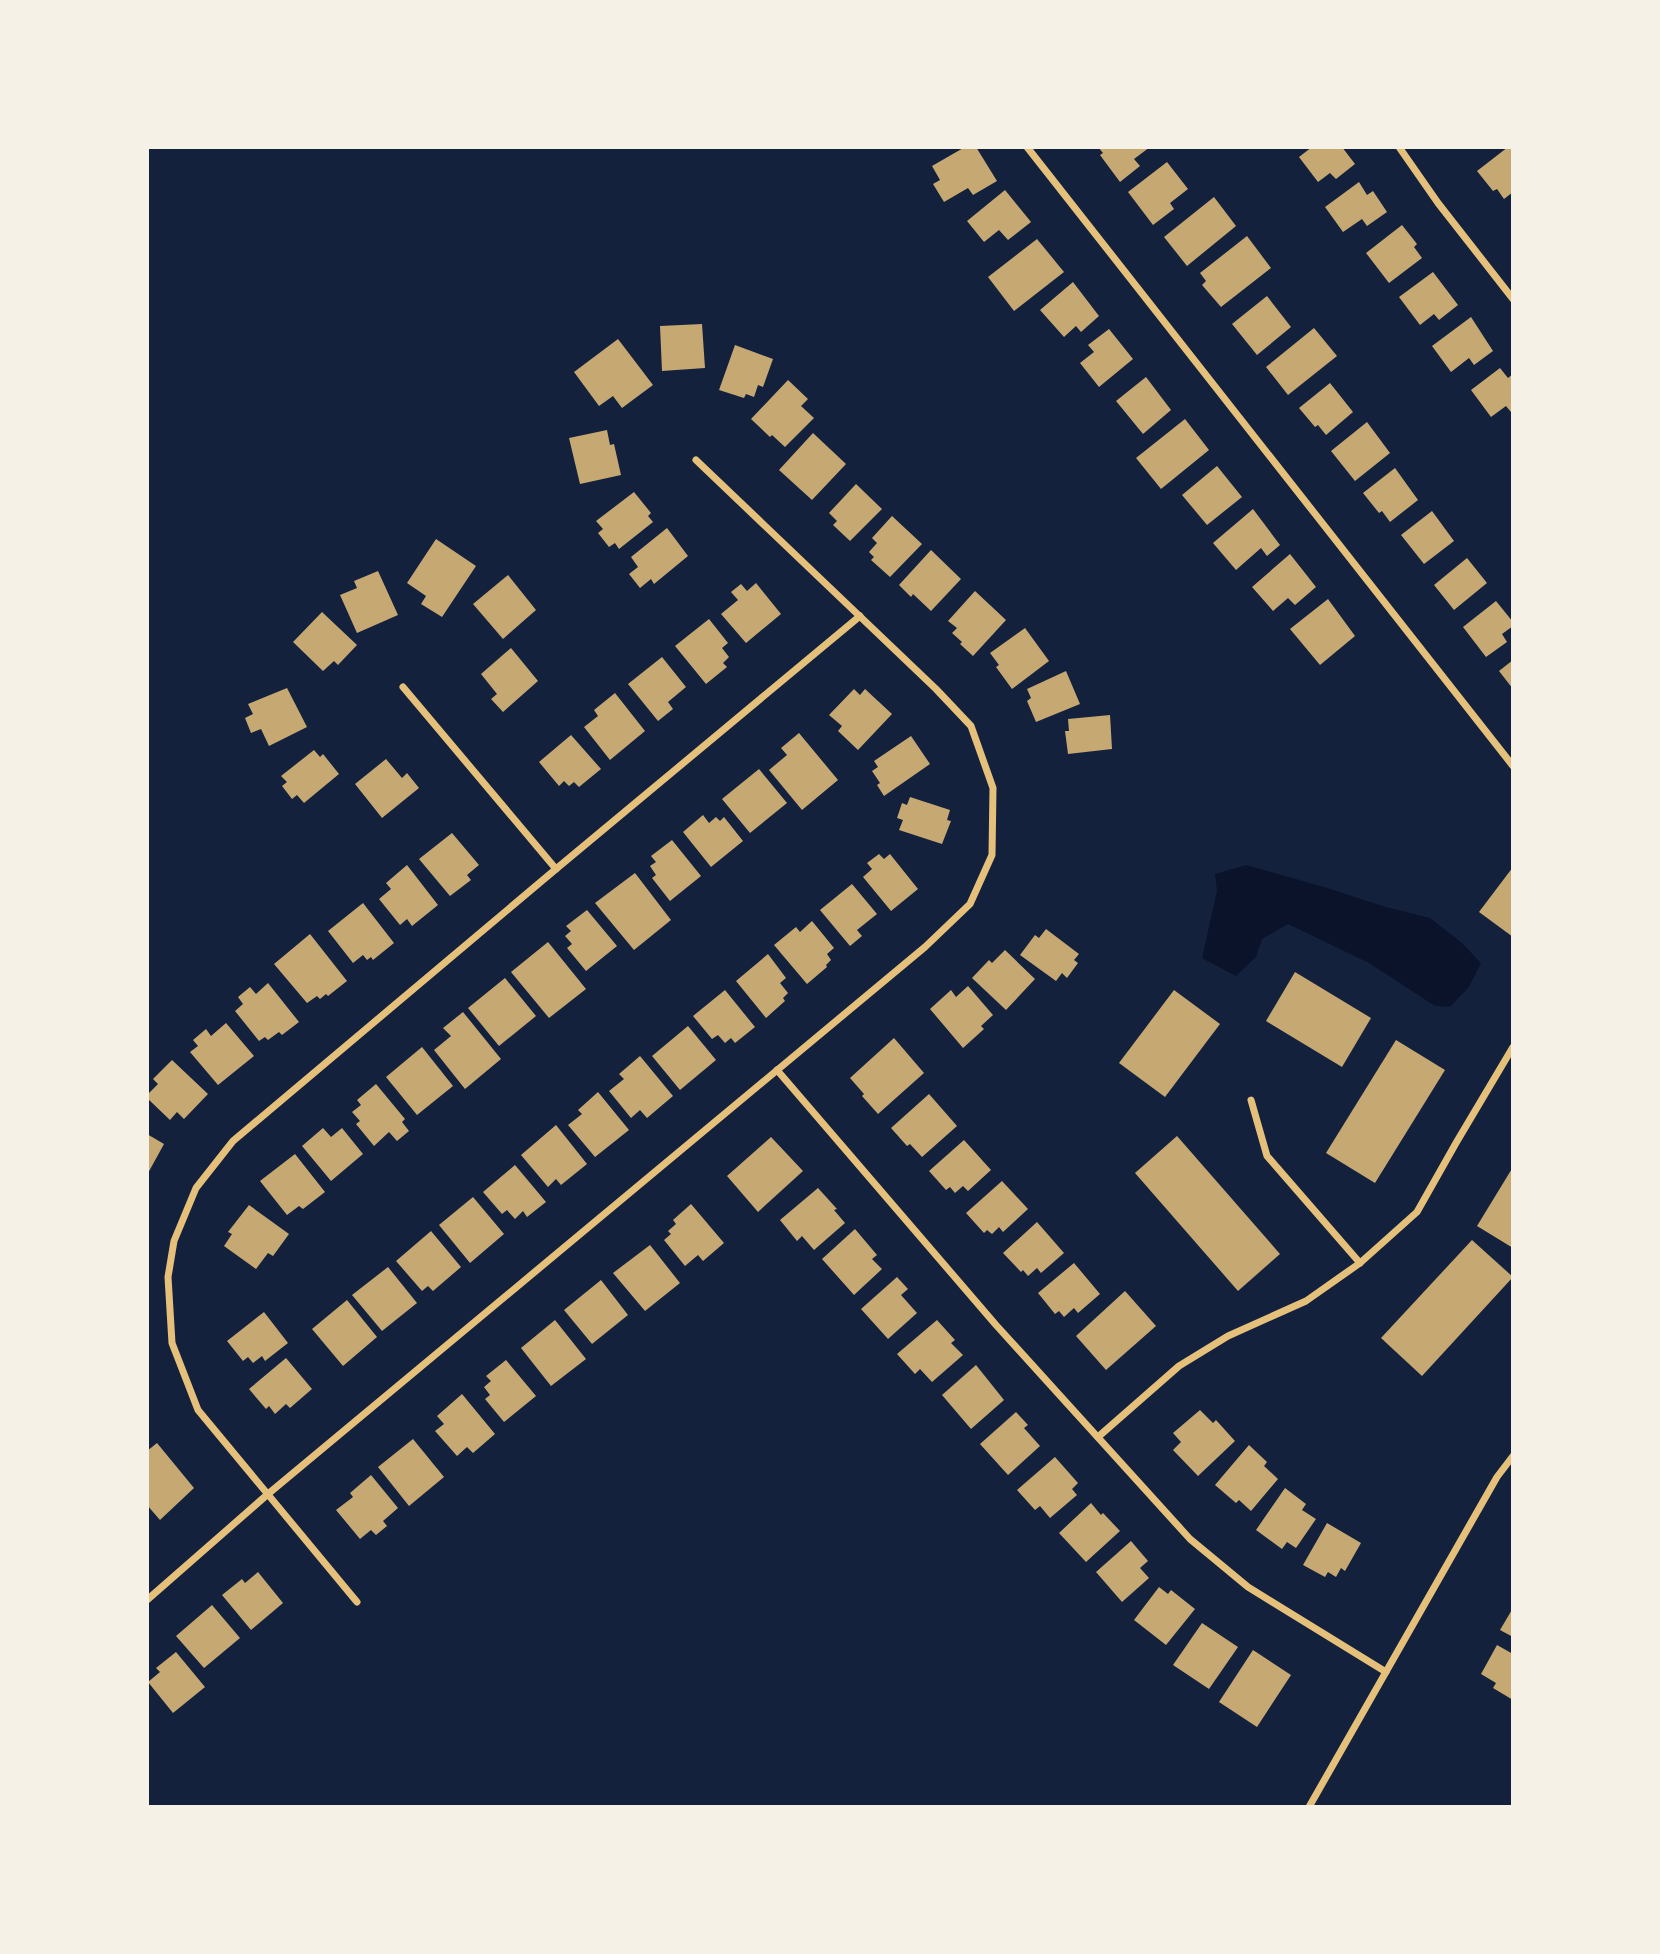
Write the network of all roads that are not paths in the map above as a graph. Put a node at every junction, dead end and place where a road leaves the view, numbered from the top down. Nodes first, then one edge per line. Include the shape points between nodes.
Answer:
1 (1027, 147) edge
2 (1399, 147) edge
3 (1513, 299) edge
4 (696, 460) dead end
5 (860, 617) junction
6 (402, 687) dead end
7 (1513, 766) edge
8 (556, 869) junction
9 (1513, 1047) edge
10 (777, 1070) junction
11 (1251, 1100) dead end
12 (1360, 1264) junction
13 (1098, 1437) junction
14 (1513, 1456) edge
15 (268, 1494) junction
16 (147, 1600) edge
17 (356, 1602) dead end
18 (1386, 1672) junction
19 (1309, 1807) edge

1 - 7 street
2 - 3 street
4 - 5 street
5 - 8 street
5 - 10 street via 971,726 993,788 992,855 970,904
6 - 8 street
8 - 15 street via 233,1141 196,1188 174,1241 168,1277 172,1343 198,1410
9 - 12 street via 1417,1212
10 - 13 street
10 - 15 street
11 - 12 street via 1267,1156
12 - 13 street via 1306,1301 1228,1336 1179,1366
13 - 18 street via 1190,1539 1248,1587
14 - 18 street via 1497,1476
15 - 16 street
15 - 17 street
18 - 19 street

